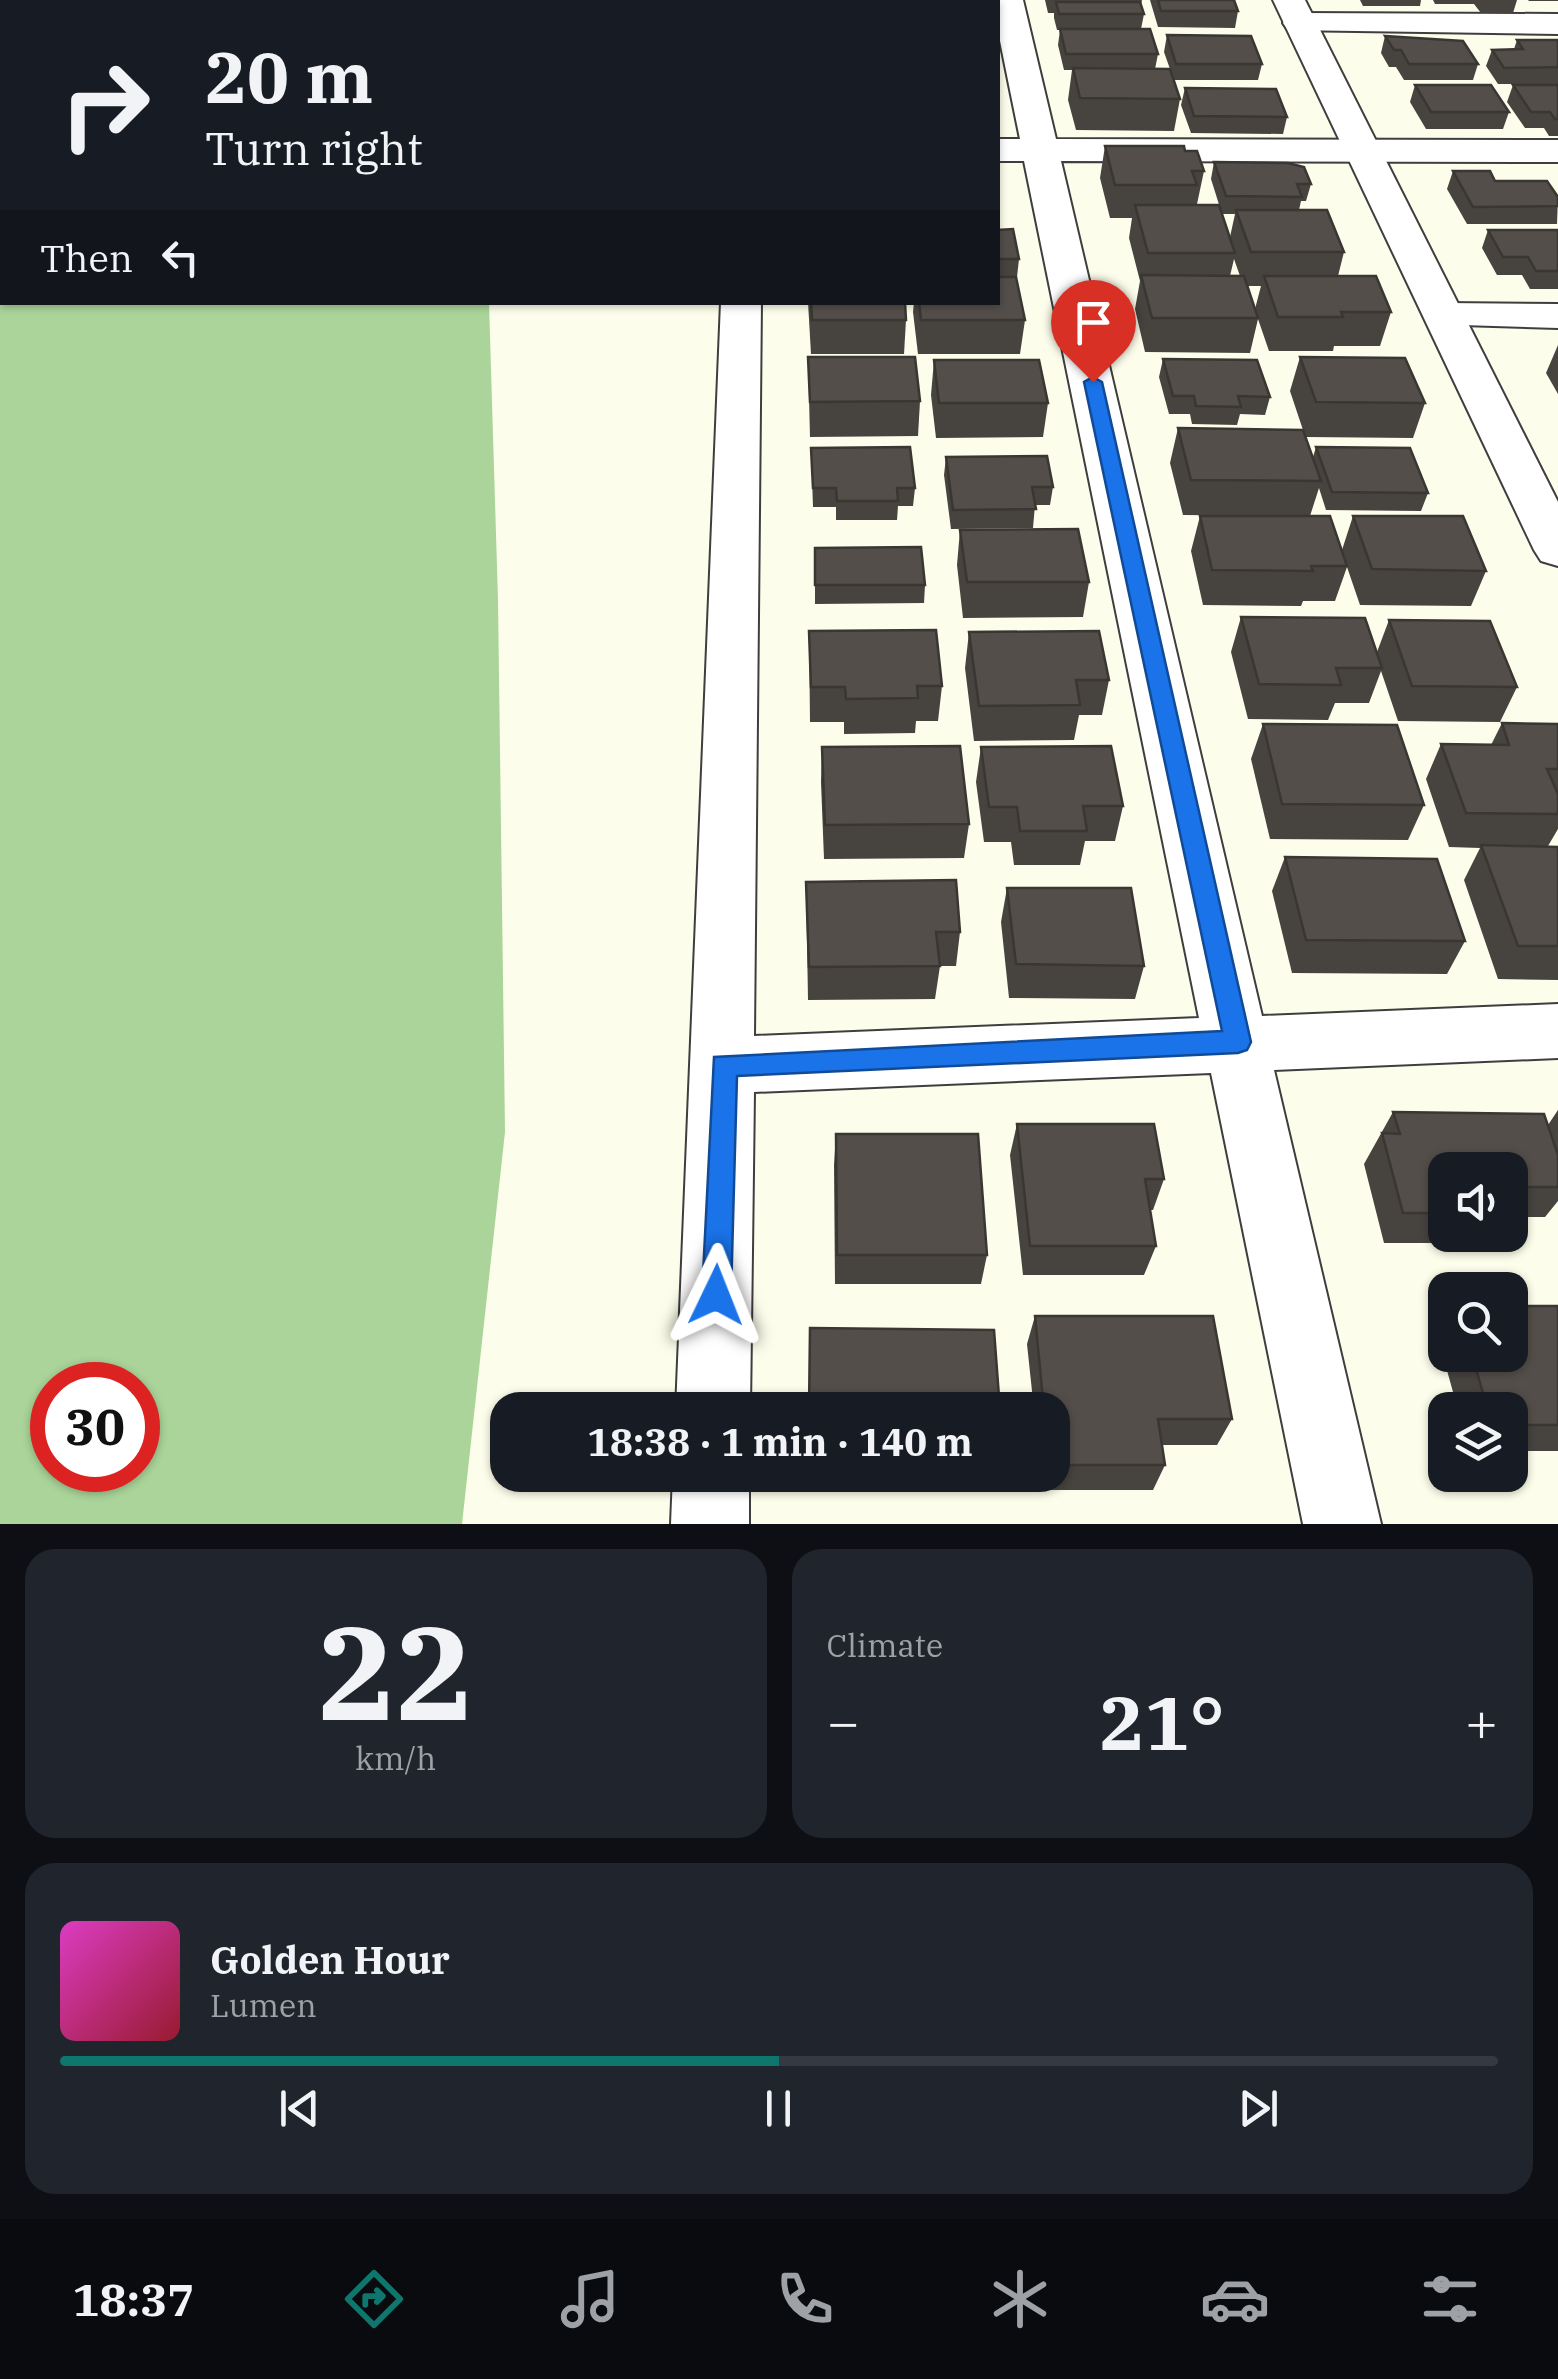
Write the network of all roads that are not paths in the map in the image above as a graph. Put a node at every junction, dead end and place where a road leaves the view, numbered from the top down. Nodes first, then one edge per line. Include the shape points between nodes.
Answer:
1 (1007, 0) edge
2 (1294, 12) edge
3 (1558, 24) edge
4 (1020, 150) edge
5 (1363, 150) junction
6 (1558, 152) edge
7 (741, 305) edge
8 (1444, 315) junction
9 (1558, 316) edge
10 (1556, 540) edge
11 (1558, 1030) edge
12 (1238, 1042) junction
13 (724, 1065) junction
14 (714, 1392) edge
15 (711, 1492) edge
16 (710, 1524) edge
17 (1342, 1524) edge

1 - 4 street
2 - 3 street
2 - 5 street
4 - 5 street
4 - 12 street
5 - 6 street
5 - 8 street
7 - 13 street
8 - 9 street
8 - 10 street
11 - 12 street
12 - 13 street
12 - 17 street
13 - 14 street
15 - 16 street

